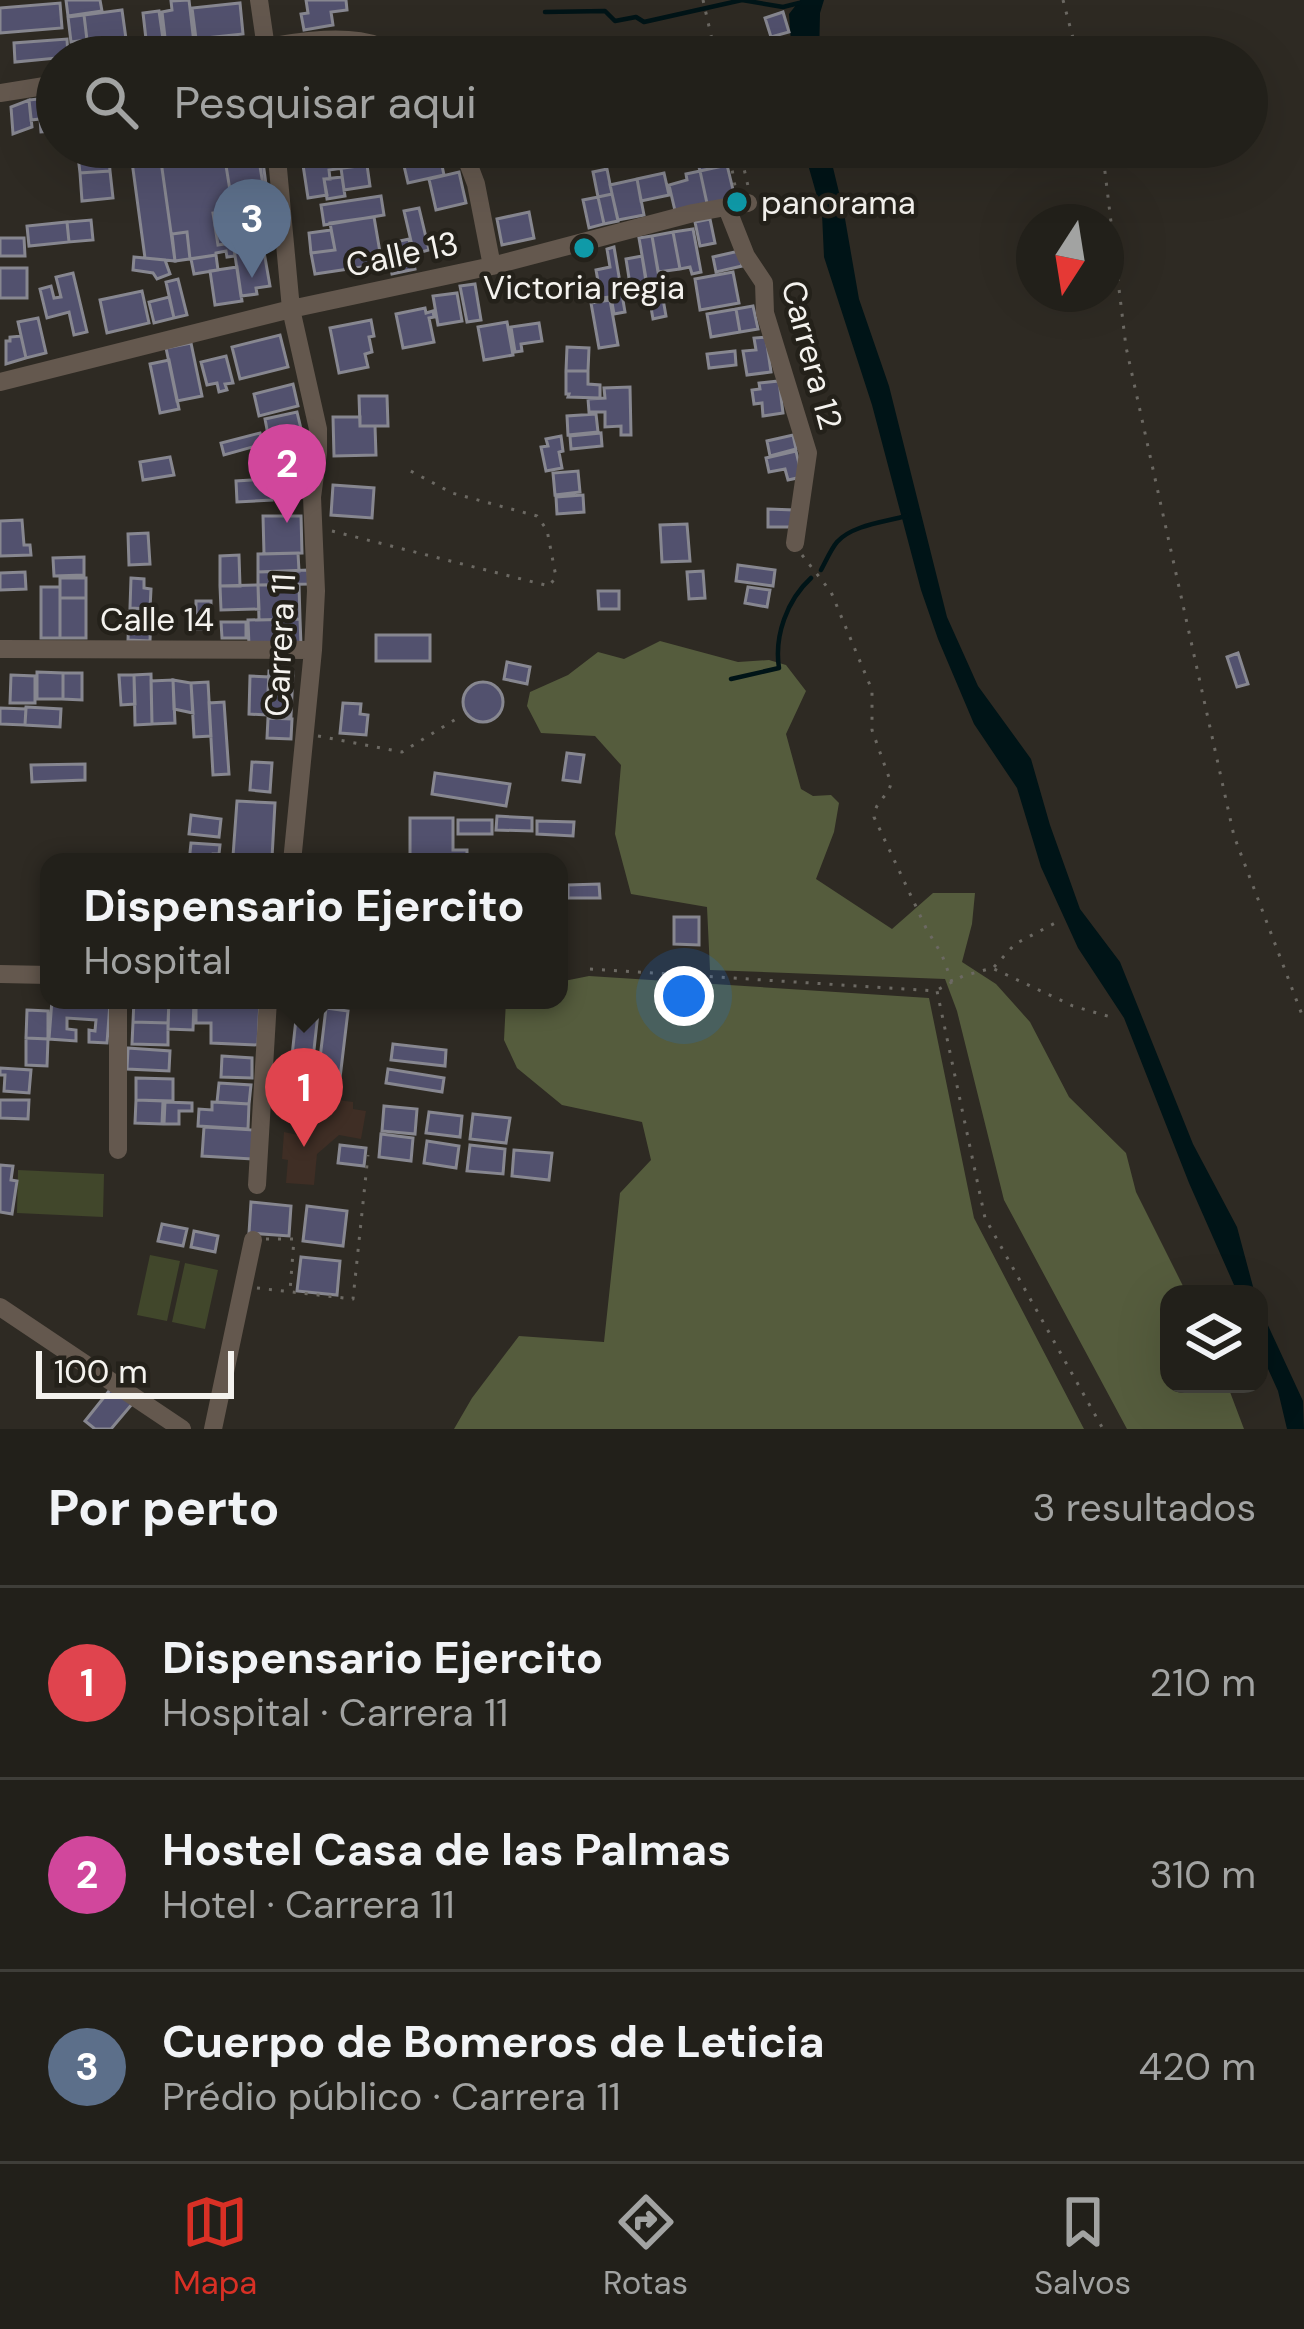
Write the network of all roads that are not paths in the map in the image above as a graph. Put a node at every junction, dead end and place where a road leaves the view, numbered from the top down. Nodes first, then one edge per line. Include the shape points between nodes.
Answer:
1 (259, 0) edge
2 (265, 36) edge
3 (36, 87) edge
4 (0, 93) edge
5 (278, 168) edge
6 (470, 168) edge
7 (740, 200) joint
8 (492, 266) junction
9 (291, 309) junction
10 (0, 382) edge
11 (795, 543) road end
12 (0, 649) edge
13 (313, 650) junction
14 (293, 853) edge
15 (0, 974) edge
16 (40, 975) edge
17 (118, 1009) edge
18 (267, 1009) edge
19 (118, 1150) dead end
20 (257, 1185) dead end
21 (253, 1240) road end
22 (0, 1307) edge
23 (182, 1429) edge
24 (213, 1429) edge

1 - 2 street
3 - 4 street
5 - 9 street, Carrera 11
6 - 8 street
7 - 8 street, Calle 13
7 - 11 street, Carrera 12 via 746,256 764,283 765,313 808,453
8 - 9 street, Calle 13
9 - 10 street, Calle 13
9 - 13 street, Carrera 11 via 318,429
12 - 13 street, Calle 14
13 - 14 street, Carrera 11
15 - 16 street
17 - 19 street
18 - 20 street
21 - 24 street
22 - 23 street

